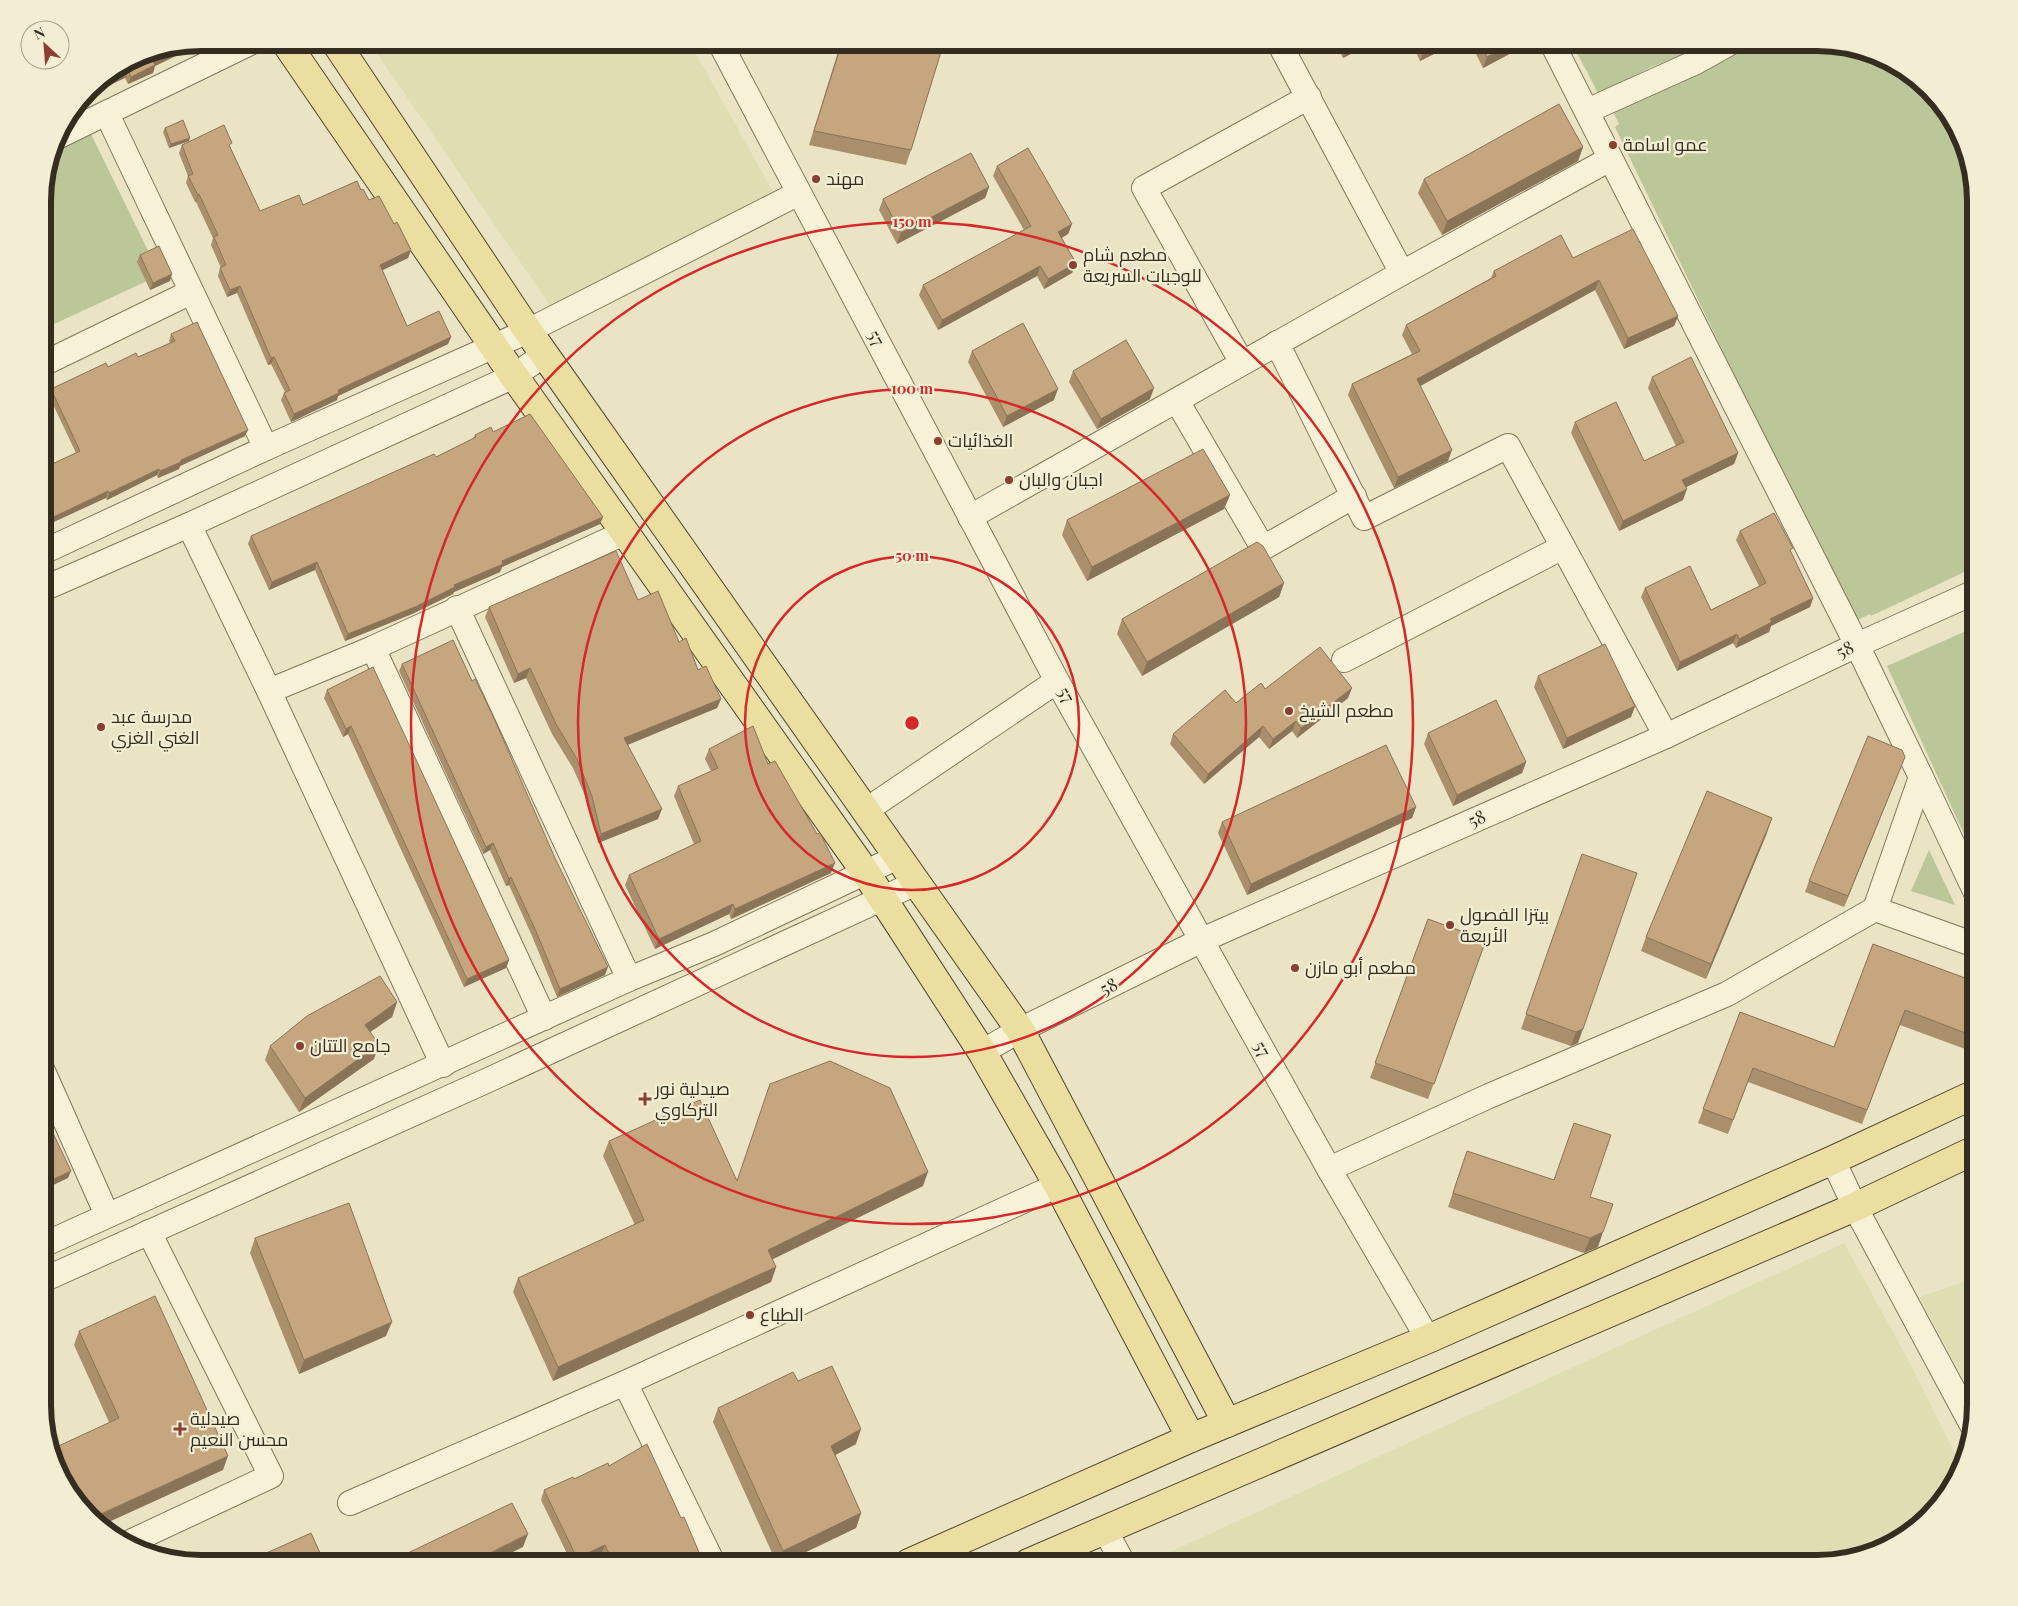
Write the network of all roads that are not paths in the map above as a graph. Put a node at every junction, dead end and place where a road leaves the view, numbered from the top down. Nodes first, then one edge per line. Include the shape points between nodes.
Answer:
1 (232, 51) edge
2 (292, 51) edge
3 (342, 51) edge
4 (729, 51) edge
5 (1284, 51) edge
6 (1557, 51) edge
7 (1715, 51) edge
8 (1309, 97) junction
9 (1587, 111) junction
10 (107, 114) junction
11 (68, 132) edge
12 (1610, 159) junction
13 (800, 193) junction
14 (1402, 273) junction
15 (190, 292) junction
16 (528, 331) junction
17 (1277, 343) junction
18 (493, 346) junction
19 (546, 354) junction
20 (52, 355) edge
21 (1242, 364) junction
22 (514, 376) junction
23 (1177, 401) junction
24 (266, 448) junction
25 (1354, 496) junction
26 (970, 517) junction
27 (189, 525) junction
28 (626, 532) junction
29 (1563, 547) junction
30 (52, 548) edge
31 (52, 585) edge
32 (1967, 596) edge
33 (457, 608) junction
34 (1857, 644) junction
35 (372, 648) junction
36 (1344, 660) dead end
37 (1058, 681) junction
38 (269, 691) junction
39 (1666, 736) junction
40 (1921, 777) junction
41 (866, 811) junction
42 (898, 857) junction
43 (1967, 872) edge
44 (866, 873) junction
45 (916, 883) junction
46 (882, 899) junction
47 (1875, 909) junction
48 (1202, 940) junction
49 (1967, 942) edge
50 (629, 979) junction
51 (544, 1018) junction
52 (1020, 1030) junction
53 (982, 1052) junction
54 (443, 1065) junction
55 (52, 1091) edge
56 (1967, 1098) edge
57 (1967, 1154) edge
58 (1833, 1160) junction
59 (1329, 1169) junction
60 (1058, 1185) junction
61 (1855, 1207) junction
62 (107, 1215) junction
63 (149, 1232) junction
64 (52, 1241) edge
65 (52, 1276) edge
66 (1428, 1339) junction
67 (625, 1383) junction
68 (1966, 1414) edge
69 (1227, 1423) junction
70 (1190, 1438) junction
71 (350, 1504) dead end
72 (1105, 1530) junction
73 (136, 1539) edge
74 (709, 1555) edge
75 (929, 1555) edge
76 (1048, 1555) edge
77 (1118, 1555) edge

1 - 10 street
2 - 18 main road
3 - 16 main road
4 - 13 street, 57
5 - 8 street
6 - 9 street
7 - 9 street
8 - 14 street
8 - 21 street via 1144,188
9 - 12 street
10 - 11 street
10 - 15 street
12 - 14 street
12 - 34 street
13 - 16 street
13 - 26 street, 57
14 - 17 street
15 - 20 street
15 - 24 street
16 - 18 street
16 - 19 main road
17 - 21 street
17 - 25 street
18 - 22 main road
18 - 24 street
19 - 22 street
19 - 41 main road
21 - 23 street
22 - 27 street
22 - 28 main road
23 - 25 street via 1263,548
23 - 26 street
24 - 30 street
25 - 29 street via 1364,518 1508,446
26 - 37 street, 57
27 - 31 street
27 - 38 street
28 - 33 street
28 - 44 main road
29 - 36 street
29 - 39 street
32 - 34 street, 58
33 - 35 street
33 - 50 street
34 - 39 street, 58
34 - 40 street
35 - 38 street
35 - 51 street
37 - 41 street
37 - 48 street, 57
38 - 54 street
39 - 48 street, 58
40 - 43 street
40 - 47 street
41 - 42 main road
42 - 44 street
42 - 45 main road
44 - 46 main road
44 - 50 street via 714,944
45 - 46 street
45 - 52 main road
46 - 53 main road
46 - 63 street
47 - 49 street
47 - 59 street via 1727,994
48 - 52 street, 58
48 - 59 street, 57
50 - 51 street
51 - 54 street
52 - 53 street, 58
52 - 69 main road
53 - 60 main road
54 - 62 street
55 - 62 street
56 - 58 main road
57 - 61 main road
58 - 61 street
58 - 66 main road
59 - 66 street, 57
60 - 67 street
60 - 70 main road
61 - 68 street
61 - 72 main road
62 - 64 street
63 - 65 street
63 - 73 street via 271,1476
66 - 69 main road
67 - 71 street
67 - 74 street
69 - 70 main road
70 - 75 main road
72 - 76 main road
72 - 77 street

